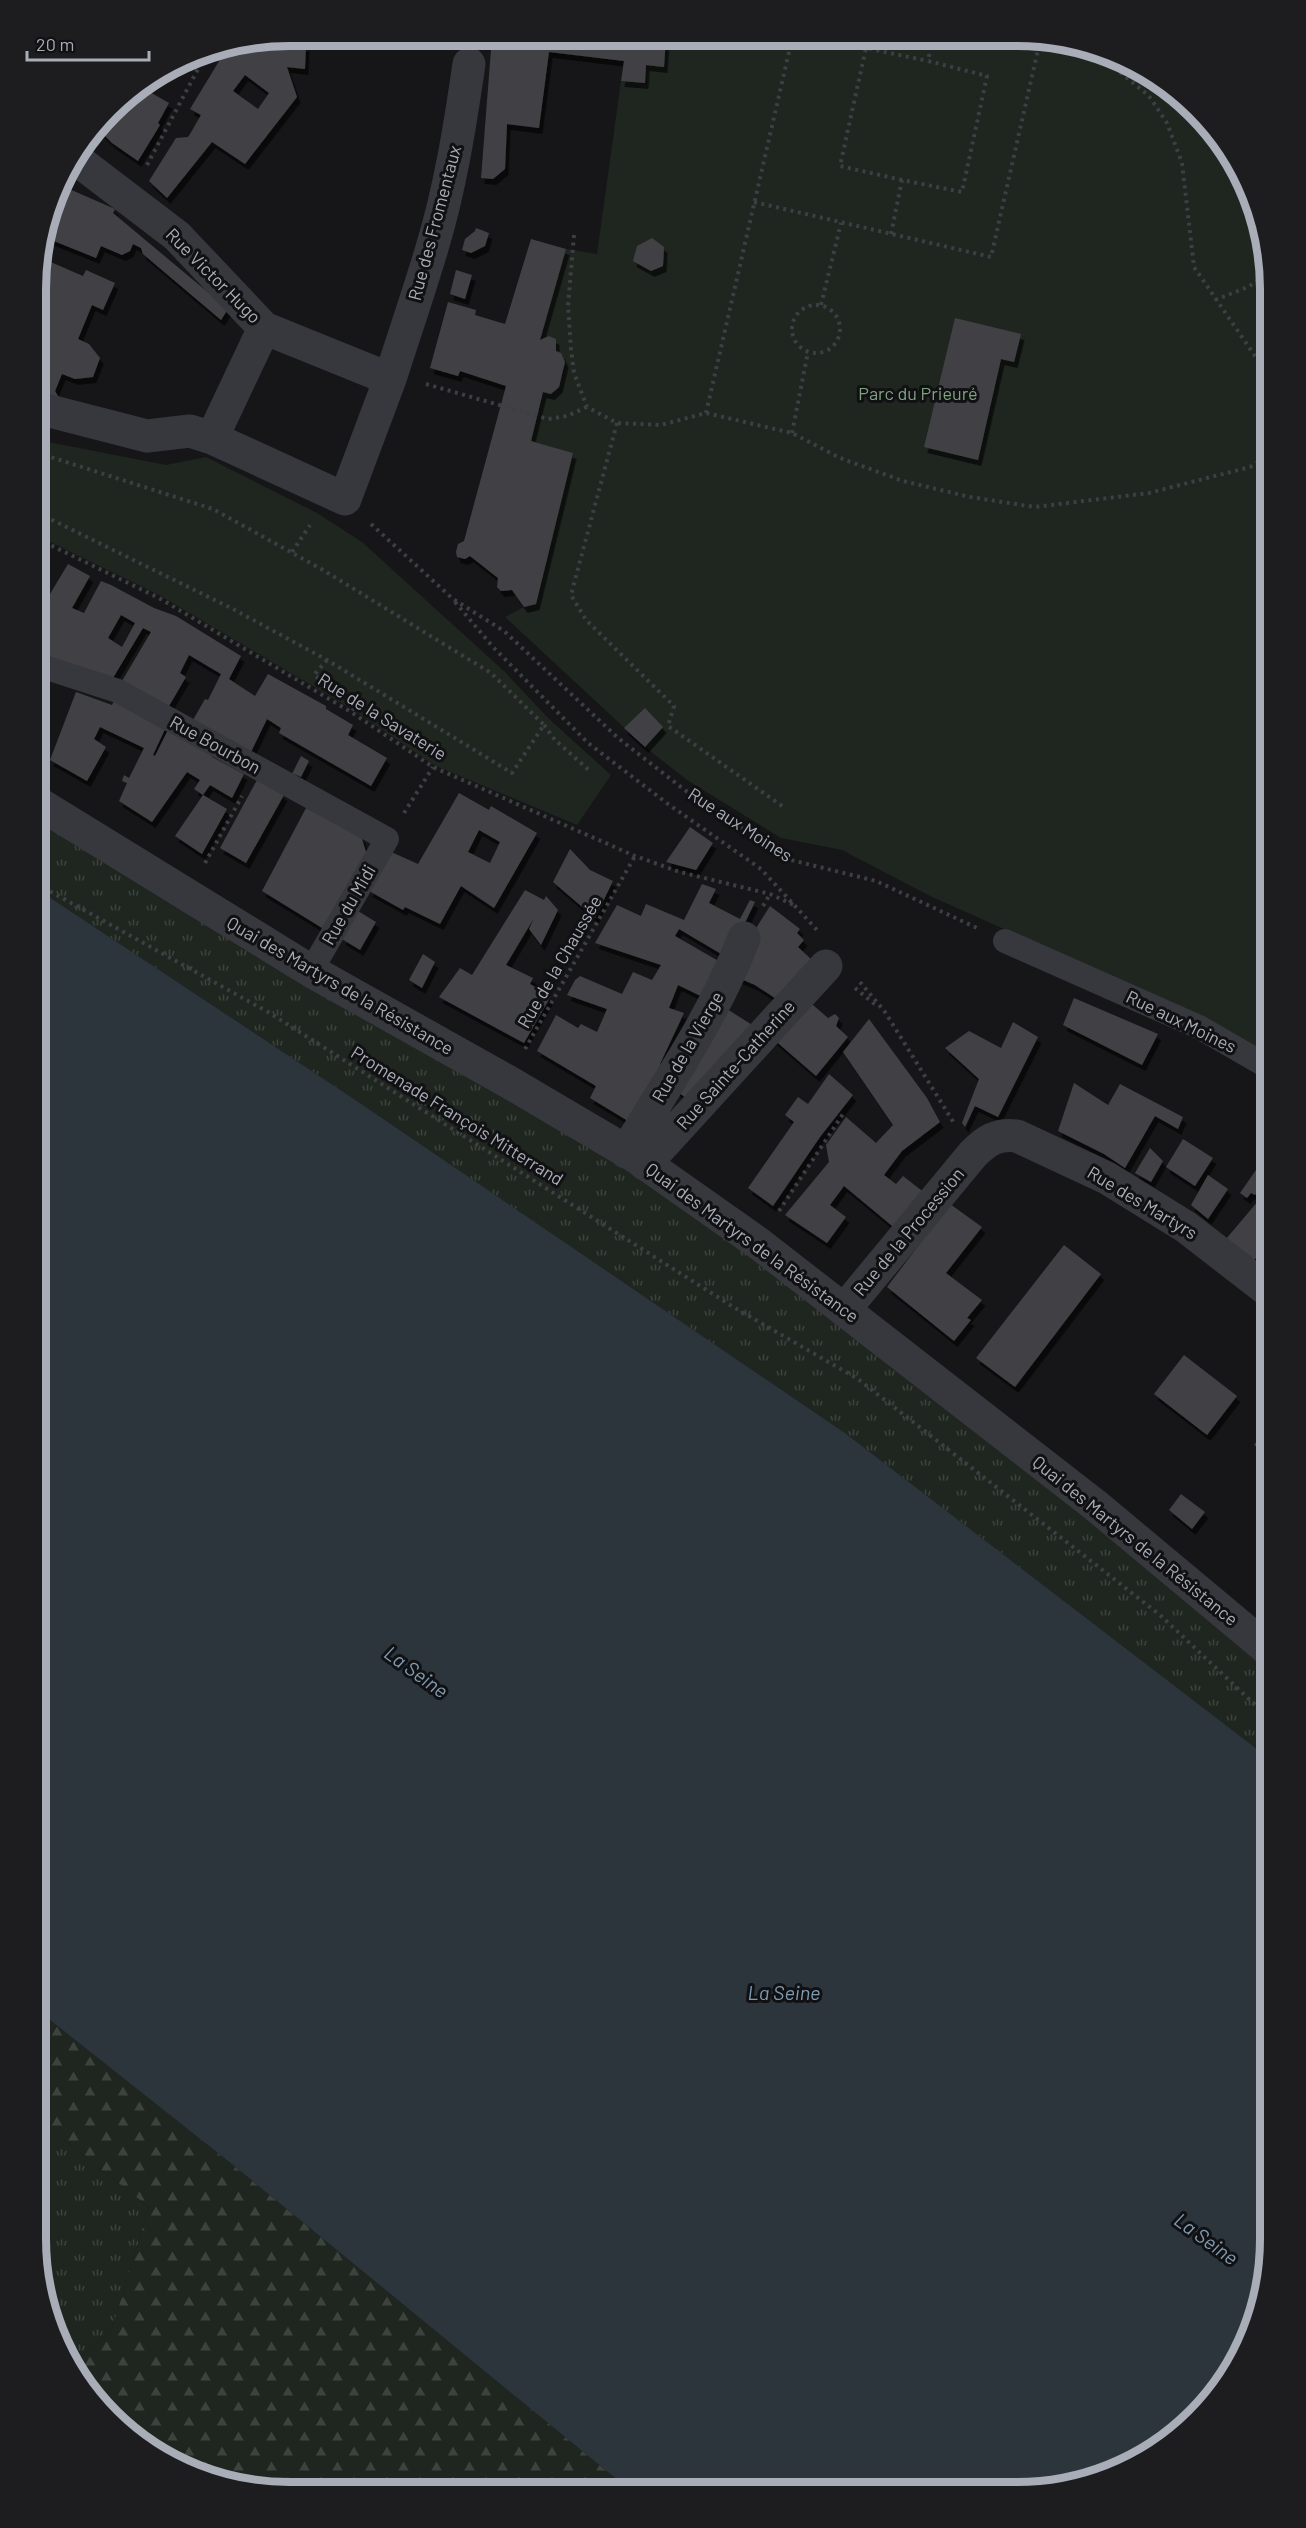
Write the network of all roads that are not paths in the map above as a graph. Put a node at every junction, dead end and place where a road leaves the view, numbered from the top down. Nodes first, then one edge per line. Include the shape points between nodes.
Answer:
1 (469, 64) dead end
2 (82, 163) edge
3 (264, 328) junction
4 (390, 379) junction
5 (46, 410) edge
6 (212, 438) junction
7 (46, 668) edge
8 (46, 808) edge
9 (387, 838) joint
10 (744, 938) dead end
11 (1005, 941) road end
12 (311, 971) junction
13 (841, 971) road end
14 (1260, 1062) edge
15 (973, 1154) joint
16 (636, 1158) junction
17 (1260, 1284) edge
18 (844, 1310) junction
19 (1260, 1643) edge

1 - 4 street, Rue des Fromentaux via 438,225
2 - 3 street, Rue Victor Hugo via 177,236
3 - 4 street
3 - 6 street
4 - 6 street, Rue des Fromentaux via 345,499
5 - 6 street via 147,436 190,431
7 - 9 lane, Rue Bourbon via 118,692
8 - 12 street, Quai des Martyrs de la Résistance
9 - 12 lane, Rue du Midi
10 - 16 street, Rue de la Vierge via 730,975
11 - 14 lane, Rue aux Moines via 1198,1027
12 - 16 street, Quai des Martyrs de la Résistance
13 - 16 street, Rue Sainte-Catherine
15 - 17 street, Rue des Martyrs via 986,1141 1017,1136 1107,1178 1186,1227
15 - 18 street, Rue de la Procession
16 - 18 street, Quai des Martyrs de la Résistance via 758,1243
18 - 19 street, Quai des Martyrs de la Résistance via 1095,1505

